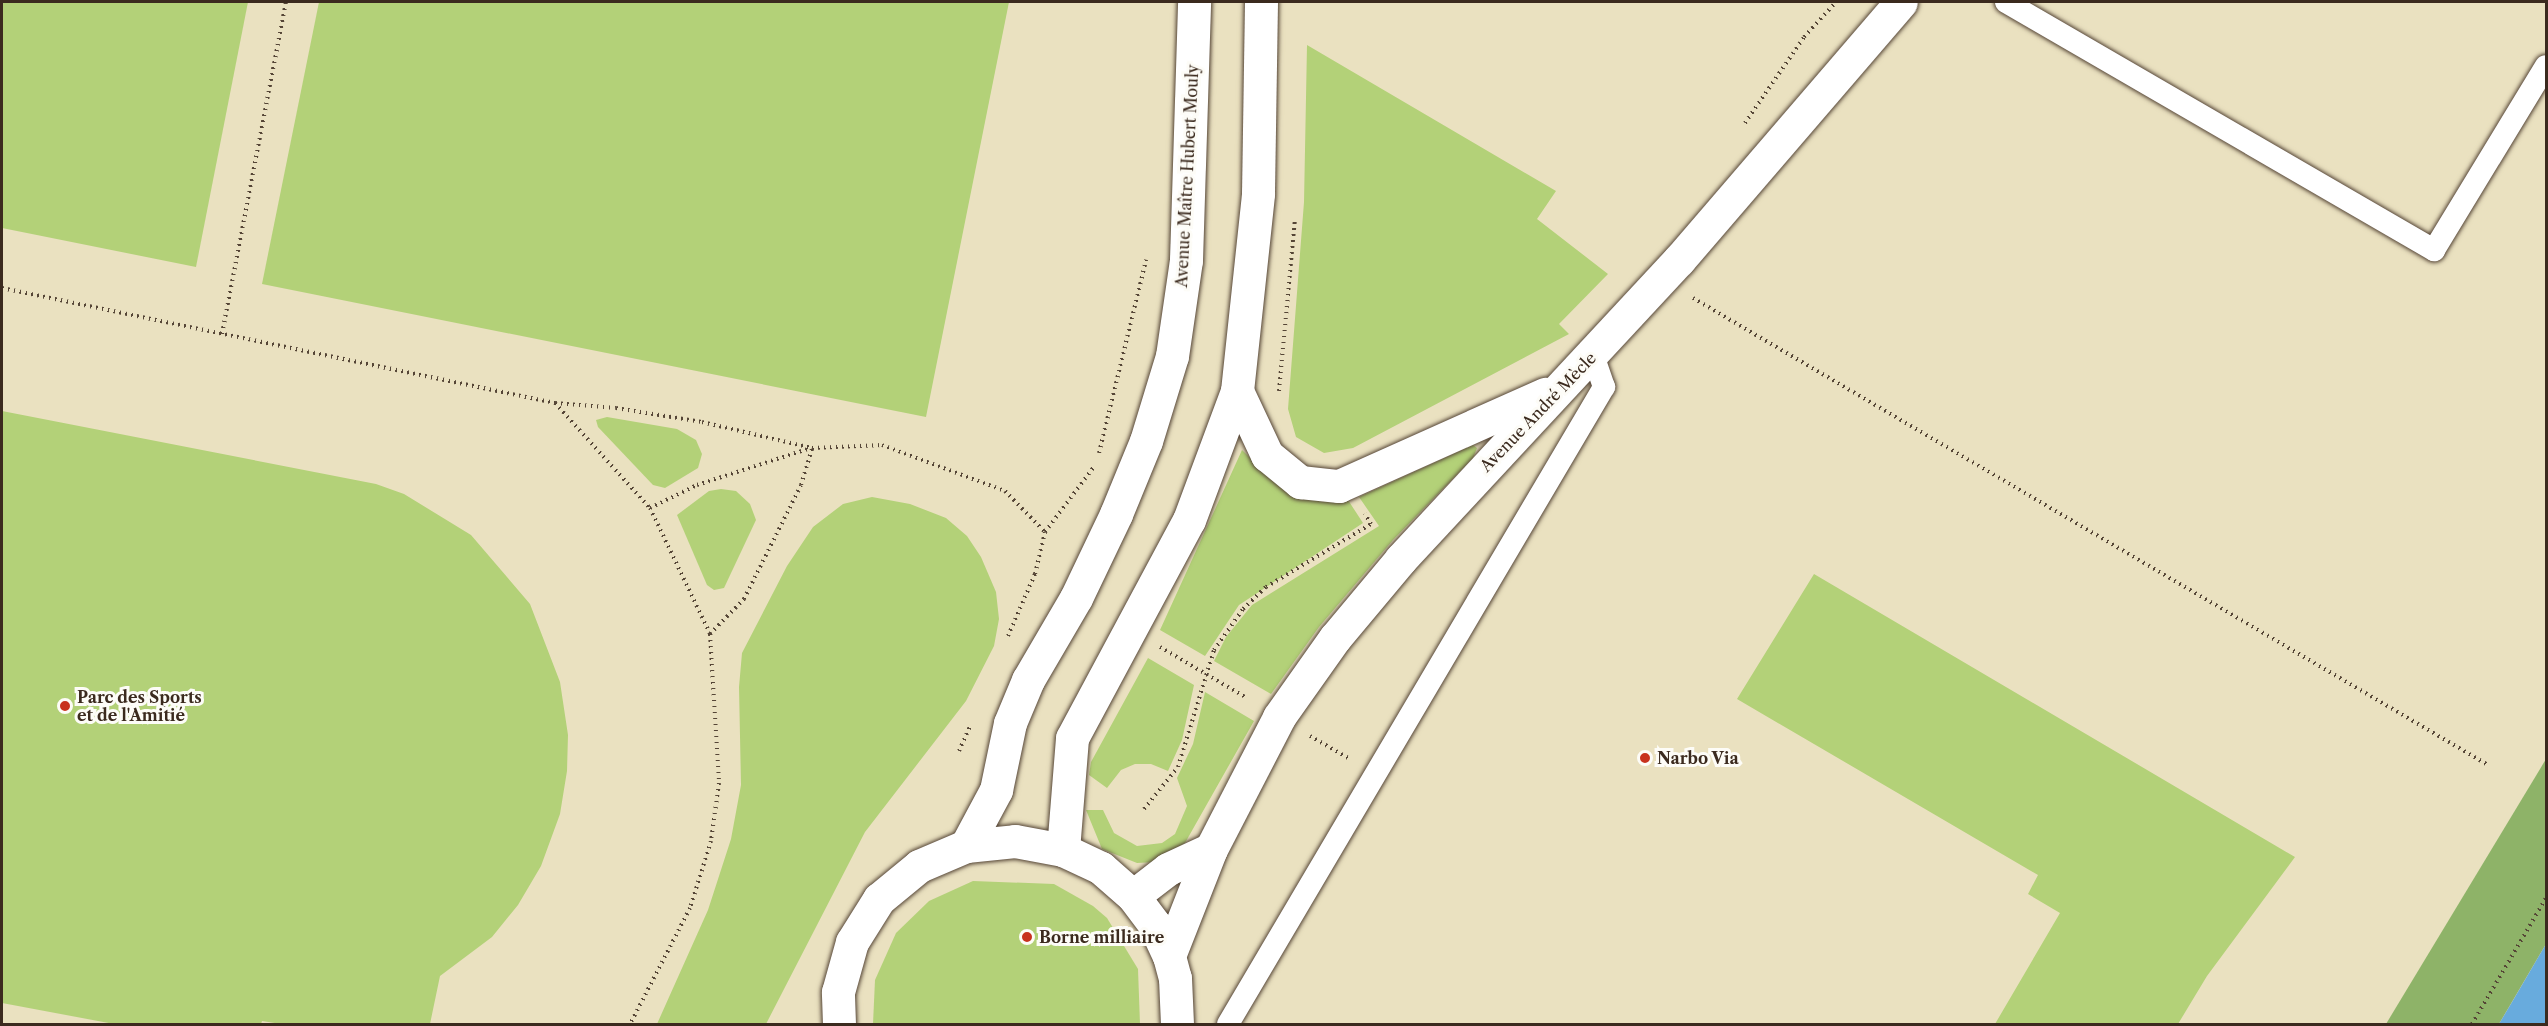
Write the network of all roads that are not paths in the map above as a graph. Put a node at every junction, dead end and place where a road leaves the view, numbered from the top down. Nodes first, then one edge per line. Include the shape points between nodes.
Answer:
1 (1194, 2) edge
2 (1261, 2) edge
3 (1901, 2) edge
4 (2006, 2) edge
5 (2547, 66) edge
6 (1593, 355) junction
7 (1557, 388) junction
8 (1237, 391) junction
9 (966, 846) junction
10 (1211, 849) junction
11 (1064, 850) junction
12 (1132, 896) junction
13 (1169, 956) junction
14 (839, 1024) edge
15 (1177, 1024) edge
16 (1228, 1024) edge

1 - 9 main road, Avenue Maître Hubert Mouly via 1186,260 1172,356 1146,441 1076,598 1028,680 1010,723 996,790
2 - 8 main road via 1258,193
3 - 6 main road, Avenue André Mècle
4 - 5 lane via 2434,250
6 - 7 main road, Avenue André Mècle
6 - 16 lane via 1604,387
7 - 8 main road via 1339,486 1300,482 1267,455
7 - 10 main road, Avenue André Mècle via 1401,559 1335,638 1279,717
8 - 11 main road via 1188,520 1072,738
9 - 11 main road via 1015,841
9 - 14 main road via 919,866 879,899 852,942 838,992
10 - 12 main road via 1168,869
10 - 13 main road, Avenue André Mècle
11 - 12 main road via 1101,868
12 - 13 main road via 1155,924
13 - 15 main road via 1175,978

